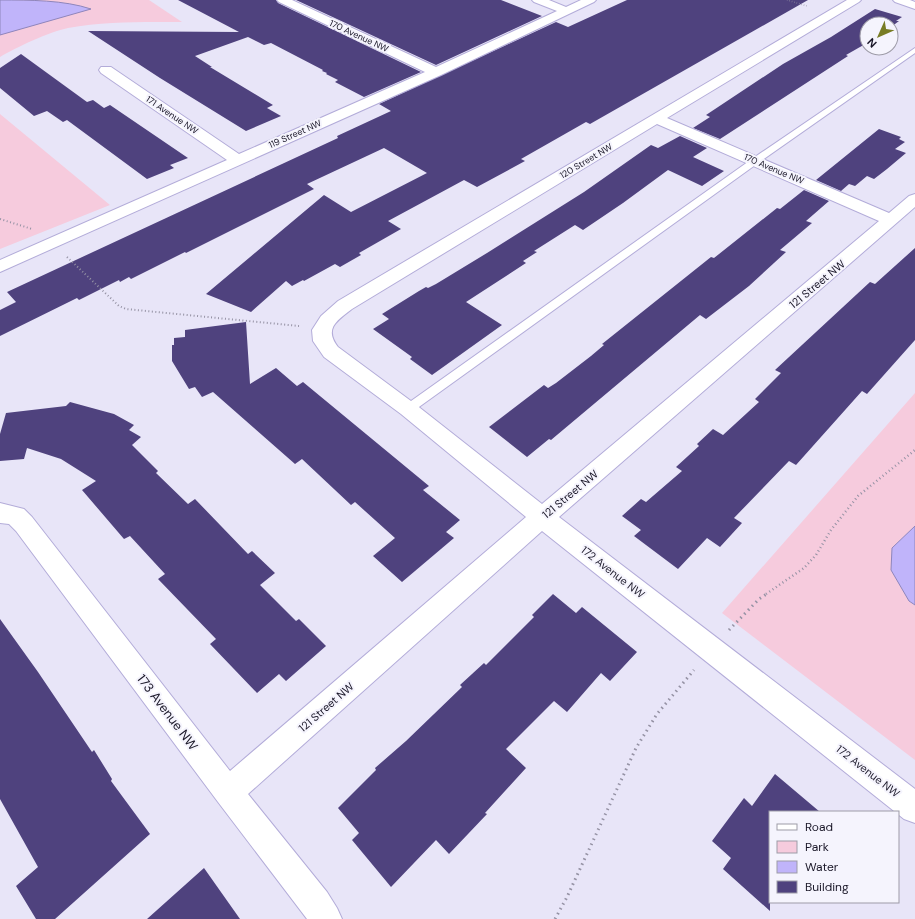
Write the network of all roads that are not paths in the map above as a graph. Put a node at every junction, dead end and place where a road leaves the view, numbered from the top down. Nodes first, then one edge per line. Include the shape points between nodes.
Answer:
1 (283, 0) edge
2 (538, 0) edge
3 (590, 0) edge
4 (856, 0) edge
5 (899, 0) edge
6 (915, 6) edge
7 (567, 11) junction
8 (915, 50) edge
9 (106, 70) dead end
10 (436, 72) junction
11 (657, 119) junction
12 (237, 160) junction
13 (755, 161) junction
14 (915, 199) edge
15 (892, 220) junction
16 (0, 267) edge
17 (322, 329) joint
18 (408, 409) junction
19 (2, 513) edge
20 (542, 517) junction
21 (228, 792) junction
22 (915, 808) edge
23 (326, 919) edge

1 - 10 street, 170 Avenue NW
2 - 7 street
3 - 7 street, 119 Street NW
4 - 11 street, 120 Street NW
5 - 6 street
7 - 10 street, 119 Street NW
8 - 13 lane
9 - 12 street, 171 Avenue NW
10 - 12 street, 119 Street NW
11 - 13 street, 170 Avenue NW
11 - 17 street, 120 Street NW via 345,305 330,316
12 - 16 street, 119 Street NW
13 - 15 street, 170 Avenue NW
13 - 18 lane
14 - 15 street, 121 Street NW
15 - 20 street, 121 Street NW
17 - 18 street, 172 Avenue NW via 323,341 331,352
18 - 20 street, 172 Avenue NW
19 - 21 street, 173 Avenue NW via 16,516 24,524
20 - 21 street, 121 Street NW
20 - 22 street, 172 Avenue NW
21 - 23 street, 173 Avenue NW

